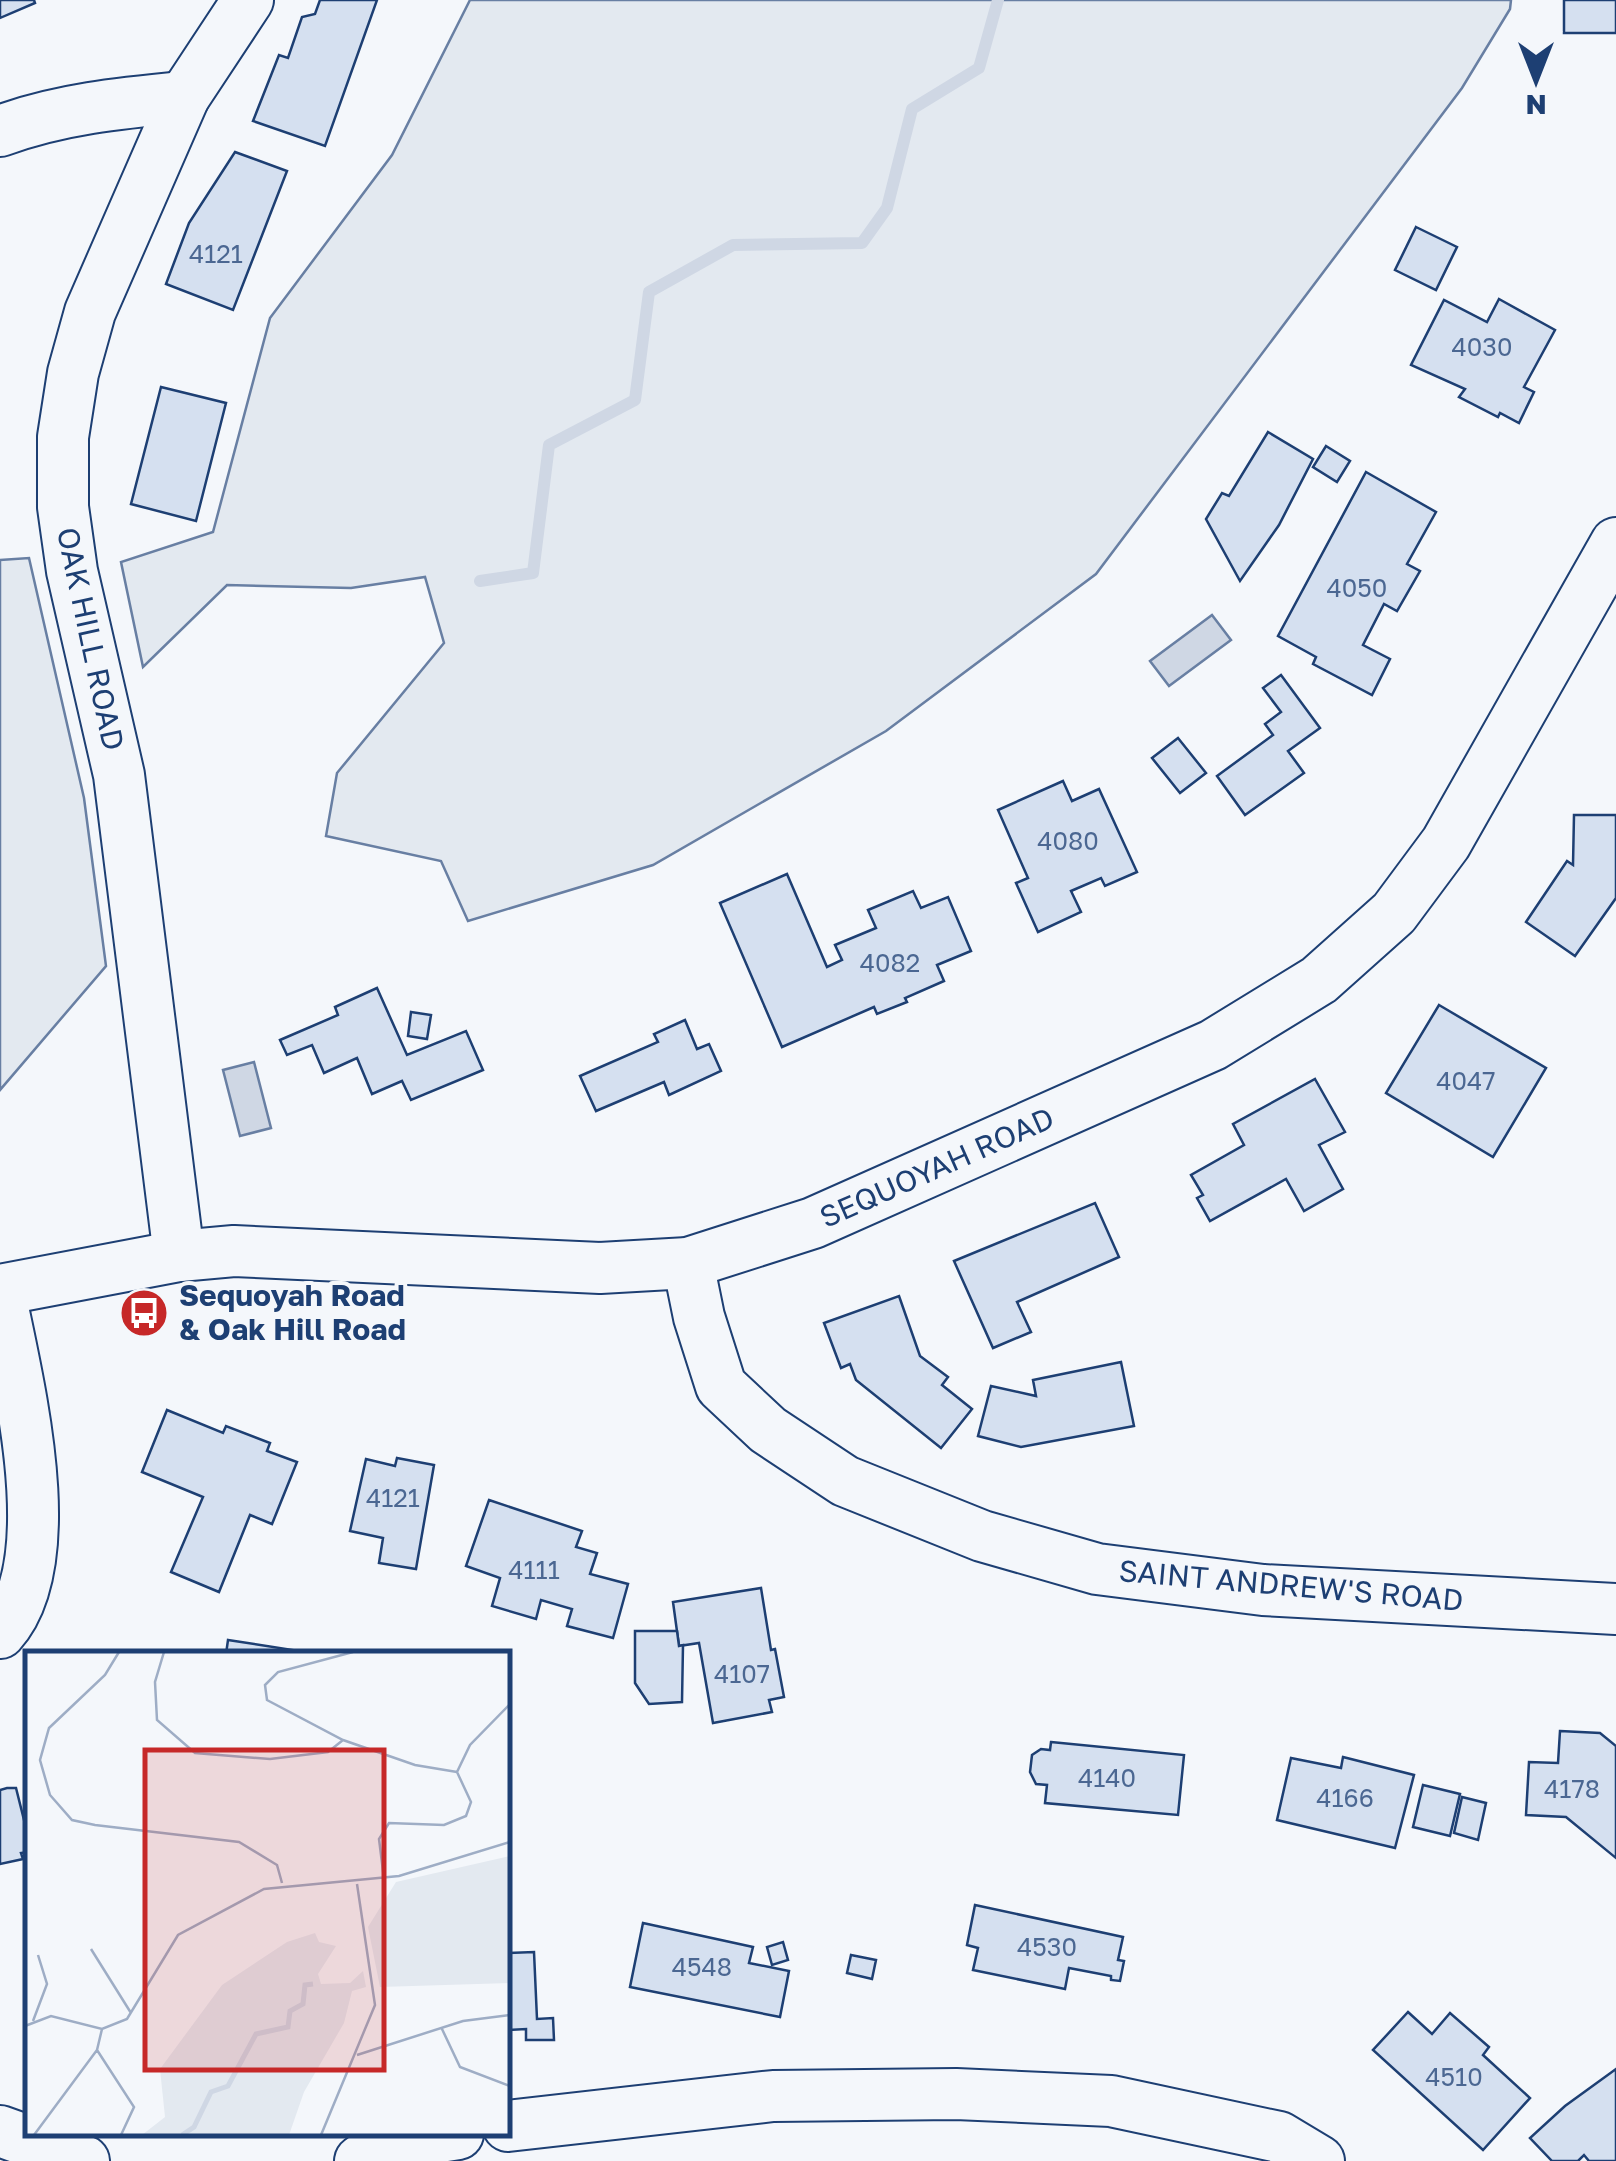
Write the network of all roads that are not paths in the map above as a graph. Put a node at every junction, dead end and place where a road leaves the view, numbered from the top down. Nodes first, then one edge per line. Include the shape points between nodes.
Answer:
1 (248, 0) edge
2 (184, 97) junction
3 (0, 132) edge
4 (1616, 543) edge
5 (180, 1256) junction
6 (688, 1262) junction
7 (0, 1292) edge
8 (1616, 1609) edge
9 (0, 1633) edge
10 (510, 2126) edge
11 (0, 2131) edge
12 (446, 2136) edge
13 (84, 2161) edge
14 (360, 2161) edge
15 (1320, 2161) edge

1 - 2 street, OAK HILL ROAD
2 - 3 street via 112,104
2 - 5 street, OAK HILL ROAD via 90,312 63,438 72,571 119,776
4 - 6 street, SEQUOYAH ROAD via 1446,843 1394,913 1319,980 1213,1045 813,1223
5 - 6 street, SEQUOYAH ROAD via 234,1251 600,1268
5 - 7 street, SEQUOYAH ROAD
6 - 8 street, SAINT ANDREW'S ROAD via 721,1386 768,1430 846,1481 982,1536 1097,1569 1263,1590
7 - 9 street via 34,1503 32,1560
10 - 15 street via 773,2096 1034,2097 1111,2101 1280,2137
11 - 13 street
12 - 14 street via 378,2147

